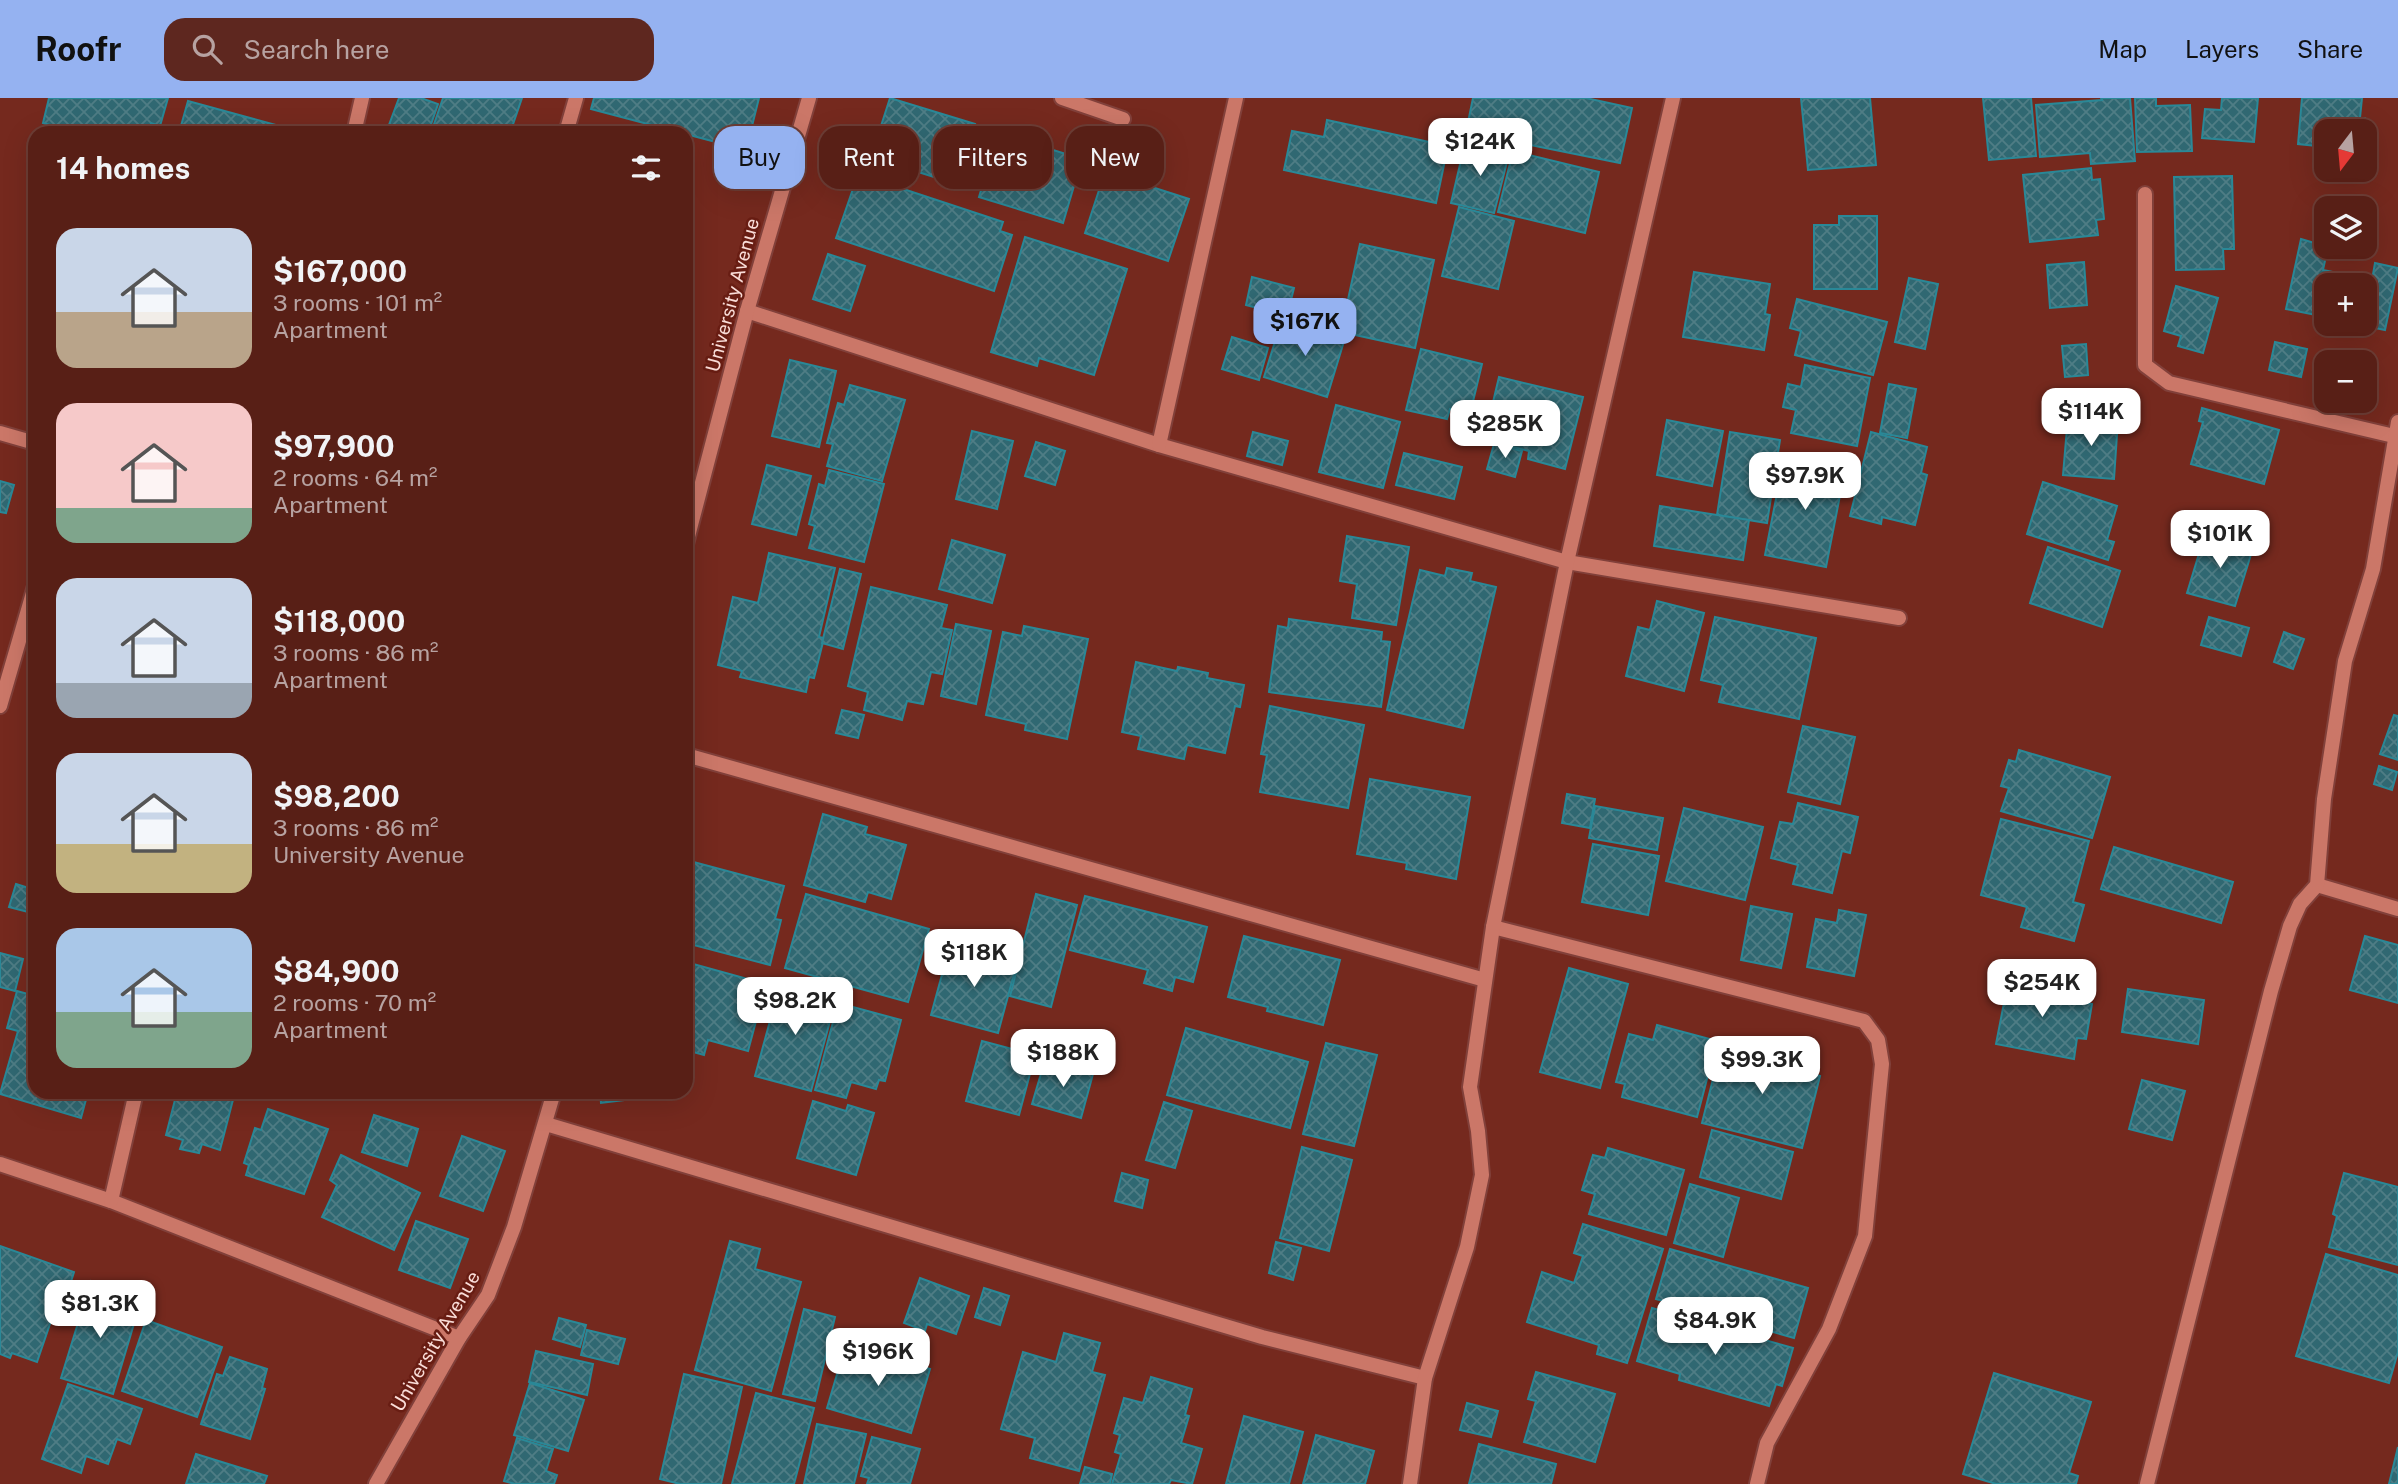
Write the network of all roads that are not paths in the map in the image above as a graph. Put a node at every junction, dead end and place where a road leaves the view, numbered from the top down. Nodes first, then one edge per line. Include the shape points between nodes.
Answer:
1 (362, 98) edge
2 (576, 98) edge
3 (809, 98) edge
4 (1062, 98) edge
5 (1236, 98) edge
6 (1674, 98) edge
7 (1123, 119) dead end
8 (356, 126) edge
9 (568, 126) edge
10 (2145, 194) dead end
11 (747, 311) junction
12 (2397, 431) edge
13 (0, 433) edge
14 (28, 441) edge
15 (1159, 445) junction
16 (693, 517) edge
17 (1567, 562) junction
18 (28, 610) edge
19 (1899, 618) dead end
20 (0, 706) edge
21 (693, 757) edge
22 (2317, 885) junction
23 (2398, 909) edge
24 (1493, 928) junction
25 (1485, 980) junction
26 (134, 1099) edge
27 (552, 1099) edge
28 (546, 1124) junction
29 (0, 1164) edge
30 (111, 1201) junction
31 (459, 1338) junction
32 (1424, 1378) junction
33 (376, 1484) edge
34 (1410, 1484) edge
35 (1757, 1484) edge
36 (2147, 1484) edge

1 - 8 street
2 - 9 street
3 - 11 street, University Avenue
4 - 7 street
5 - 15 street
6 - 17 street
10 - 12 street via 2145,365 2169,383
11 - 15 street
11 - 16 street, University Avenue
12 - 22 street via 2373,569 2345,661 2324,799
13 - 14 street
15 - 17 street
17 - 19 street
17 - 24 street
18 - 20 street
21 - 25 street
22 - 23 street
22 - 36 street via 2300,904 2290,926 2271,990
24 - 25 street
24 - 35 street via 1864,1021 1878,1040 1882,1065 1865,1236 1829,1329 1767,1443
25 - 32 street via 1470,1087 1482,1175 1467,1247
26 - 30 street
27 - 28 street, University Avenue
28 - 31 street, University Avenue via 488,1295
28 - 32 street via 1262,1337
29 - 30 street
30 - 31 street
31 - 33 street, University Avenue
32 - 34 street

